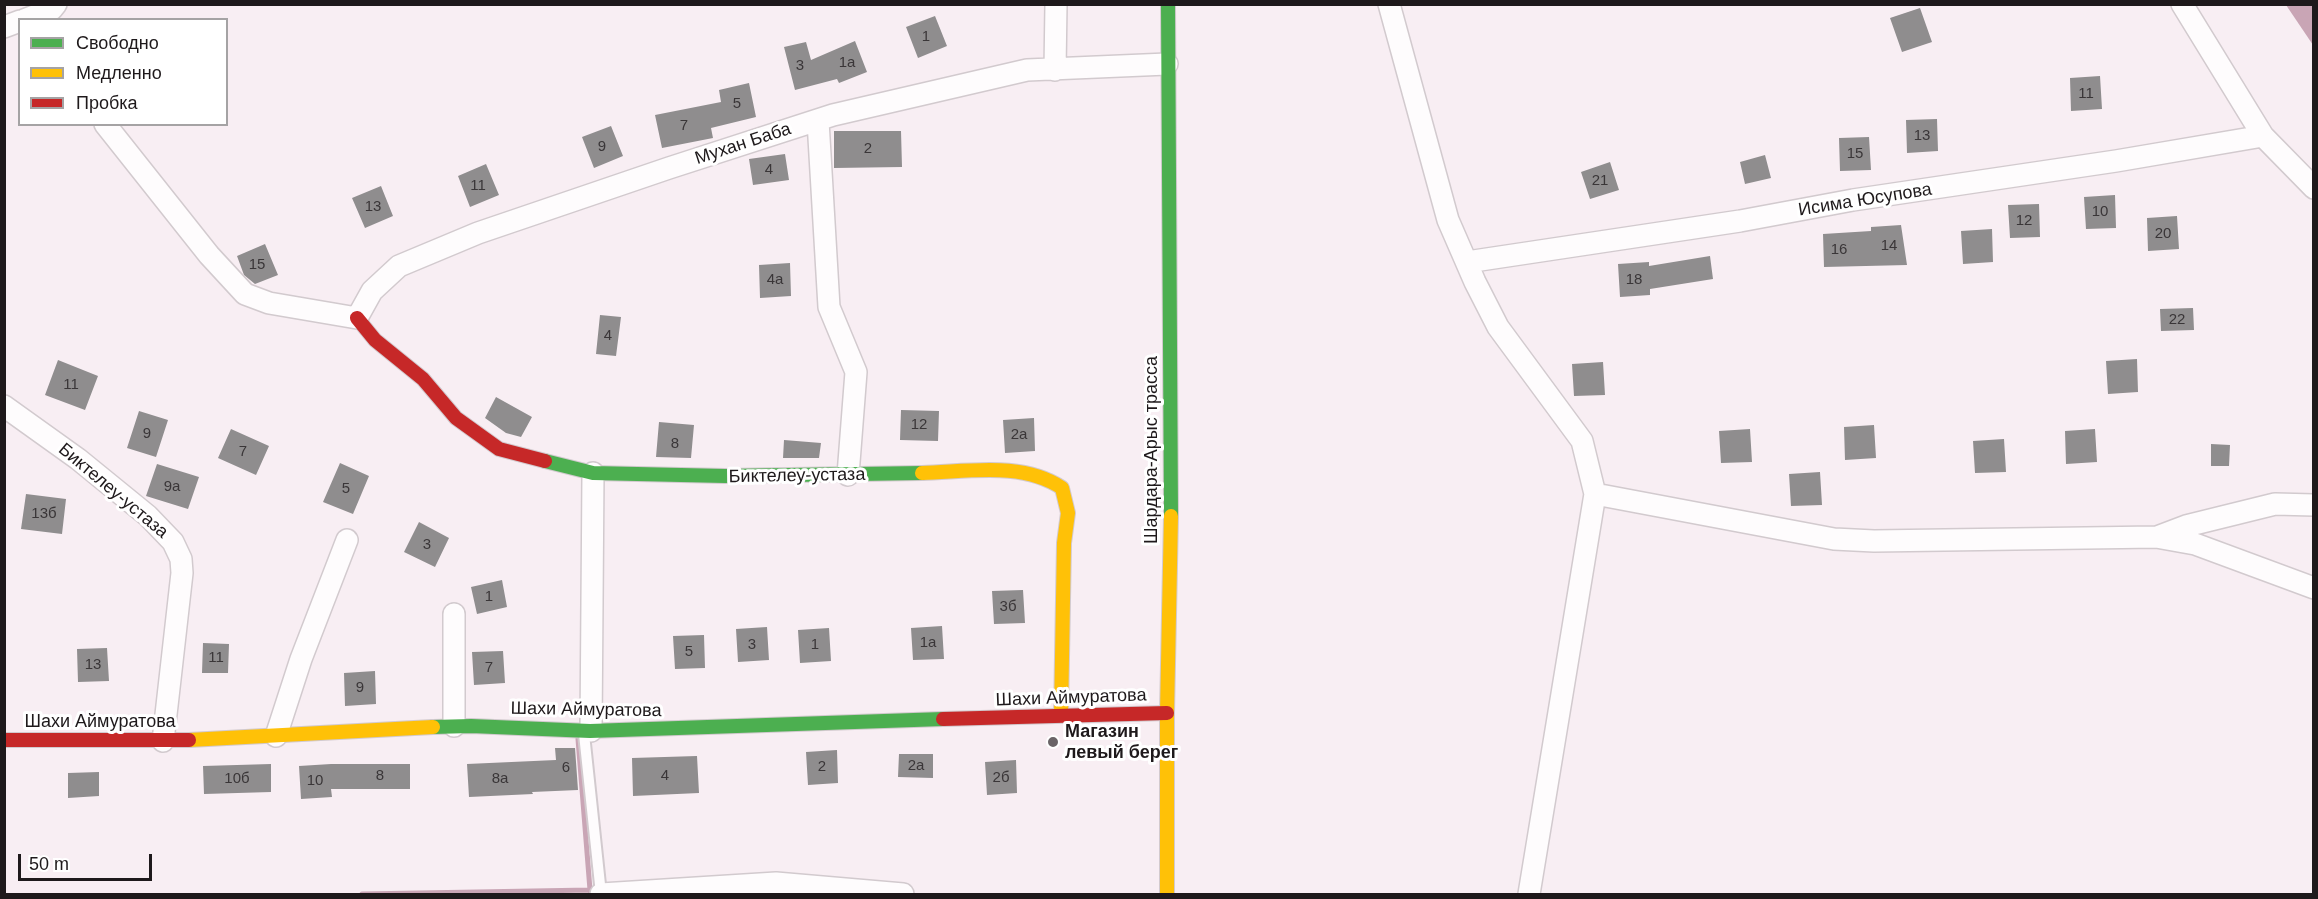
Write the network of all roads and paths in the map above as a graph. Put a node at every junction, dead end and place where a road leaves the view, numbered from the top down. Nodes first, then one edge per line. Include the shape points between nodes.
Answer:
1 (1056, 4) edge
2 (1168, 4) edge
3 (1389, 4) edge
4 (2182, 4) edge
5 (54, 11) edge
6 (31, 18) edge
7 (1167, 64) junction
8 (1054, 70) junction
9 (818, 121) junction
10 (107, 126) edge
11 (2263, 136) junction
12 (2313, 188) edge
13 (1467, 262) junction
14 (357, 318) junction
15 (4, 406) edge
16 (594, 473) junction
17 (848, 475) junction
18 (1595, 494) junction
19 (2313, 505) edge
20 (2156, 537) junction
21 (347, 540) dead end
22 (2313, 588) edge
23 (453, 614) dead end
24 (1167, 713) junction
25 (1061, 714) junction
26 (454, 726) junction
27 (587, 731) junction
28 (276, 736) junction
29 (4, 740) edge
30 (163, 741) junction
31 (601, 894) edge
32 (903, 894) edge
33 (1167, 894) edge
34 (1529, 894) edge

1 - 8 street
2 - 7 street, Шардара-Арыс трасса
3 - 13 street via 1448,220
4 - 11 street
5 - 6 street
7 - 8 street, Мухан Баба
7 - 24 street, Шардара-Арыс трасса via 1172,467
8 - 9 street, Мухан Баба via 1027,70
9 - 14 street, Мухан Баба via 478,233 399,266 372,291
9 - 17 street via 829,307 856,372
10 - 14 street via 245,294 269,303
11 - 12 street
11 - 13 street, Исима Юсупова
13 - 18 street via 1497,327 1582,441
14 - 16 street, Биктелеу-устаза via 375,340 423,379 456,418 499,449
15 - 30 street, Биктелеу-устаза via 140,509 177,548 182,573
16 - 17 street, Биктелеу-устаза
16 - 27 street
17 - 25 street, Биктелеу-устаза via 1012,470 1049,479 1062,488 1068,513
18 - 20 street via 1834,539
18 - 34 street
19 - 20 street via 2275,504
20 - 22 street via 2195,544
21 - 28 street
23 - 26 street
24 - 25 street, Шахи Аймуратова
24 - 33 street, Шардара-Арыс трасса
25 - 27 street, Шахи Аймуратова
26 - 27 street, Шахи Аймуратова
26 - 28 street, Шахи Аймуратова
27 - 31 lane
28 - 30 street, Шахи Аймуратова
29 - 30 street, Шахи Аймуратова
31 - 32 street via 776,883

